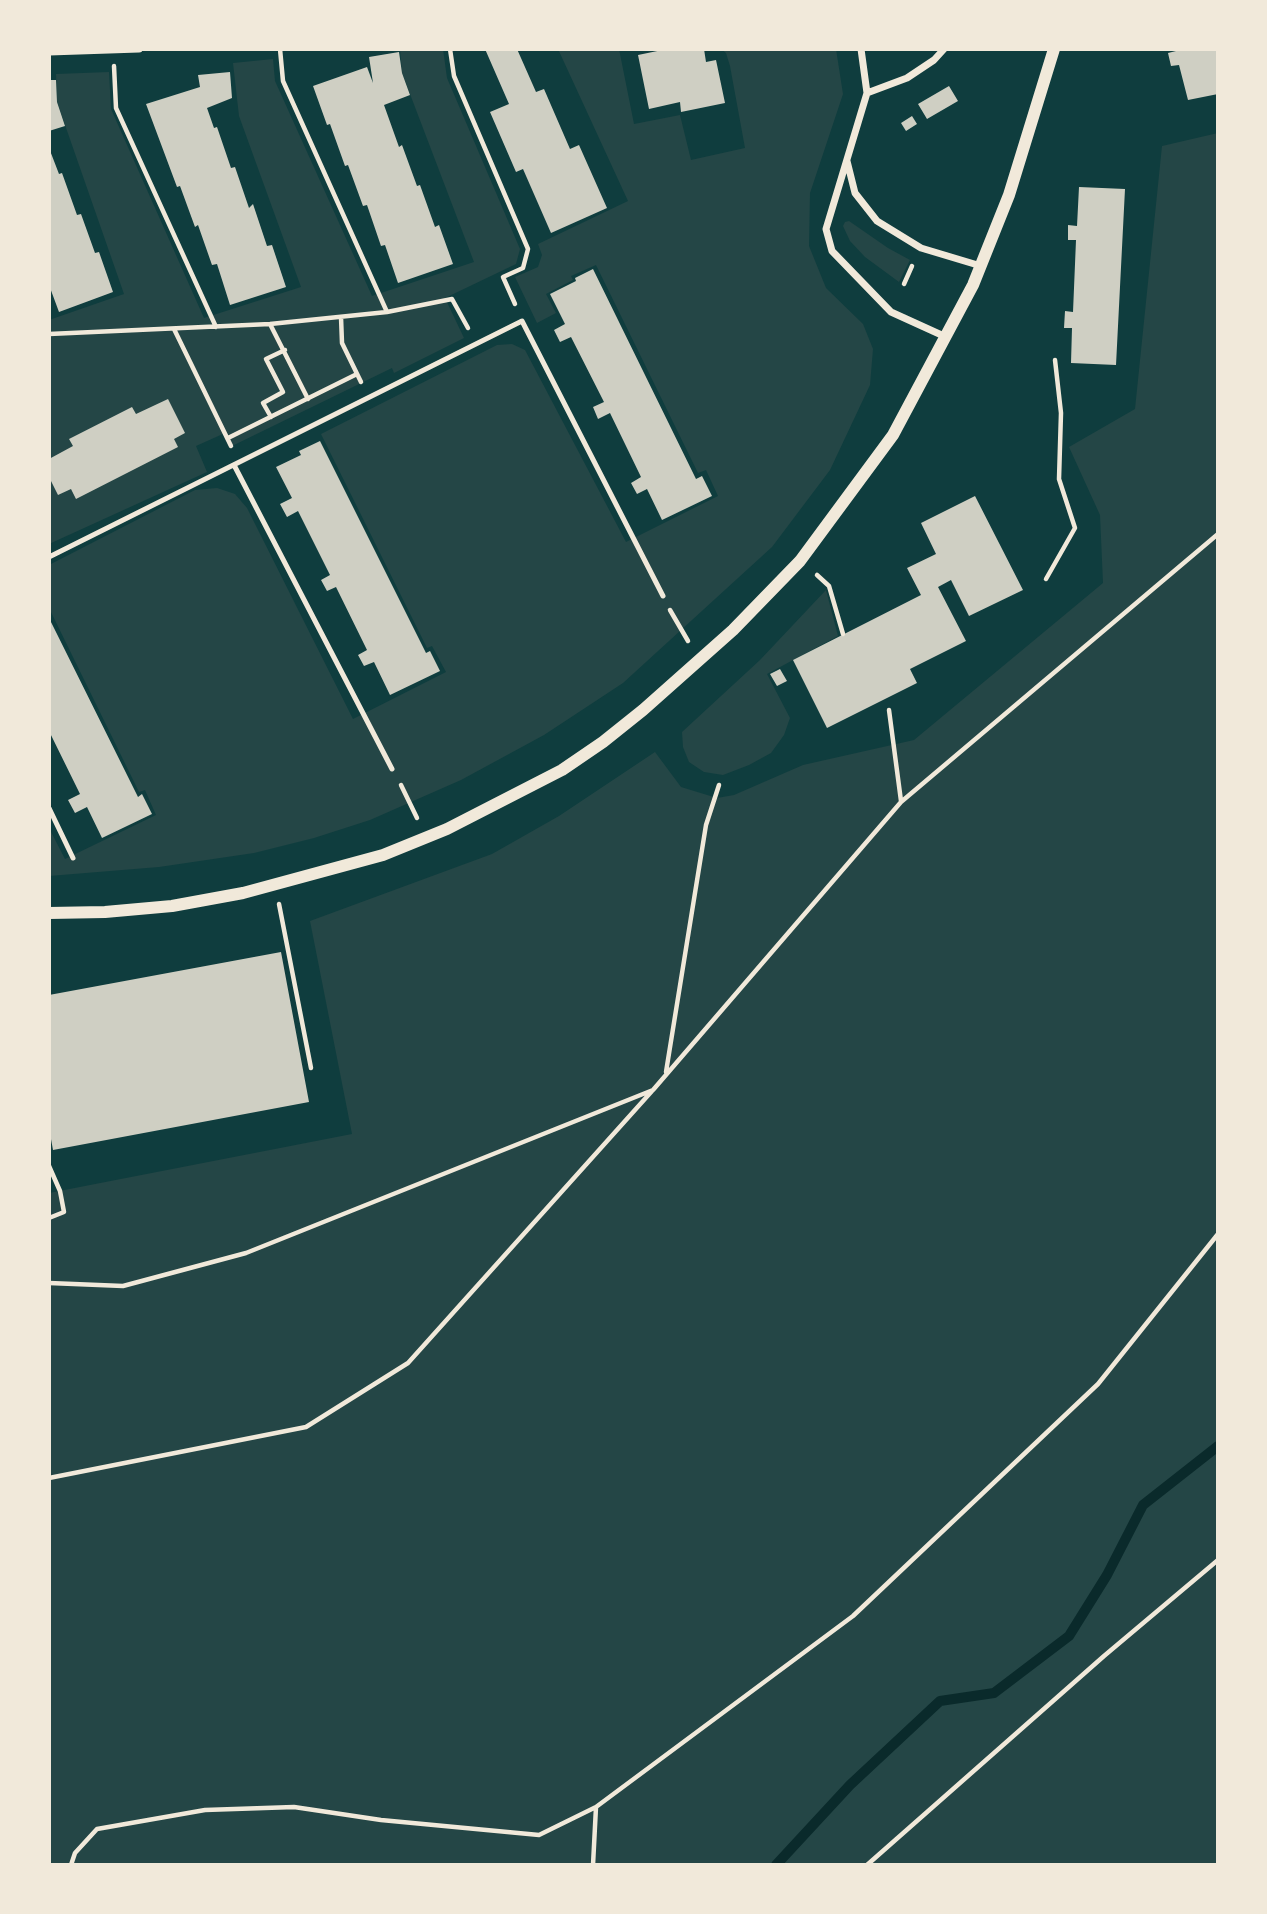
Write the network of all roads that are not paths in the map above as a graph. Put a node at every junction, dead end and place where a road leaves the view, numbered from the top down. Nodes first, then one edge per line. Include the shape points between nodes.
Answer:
1 (139, 49) edge
2 (861, 49) edge
3 (944, 49) edge
4 (1054, 49) edge
5 (49, 52) edge
6 (867, 93) junction
7 (847, 160) junction
8 (981, 266) junction
9 (947, 337) junction
10 (237, 463) junction
11 (49, 557) edge
12 (663, 596) dead end
13 (392, 769) dead end
14 (49, 808) edge
15 (73, 858) dead end
16 (49, 913) edge

1 - 5 street
2 - 6 street
3 - 6 street via 907,78
4 - 8 street via 1009,195
6 - 7 street
7 - 8 street via 855,193 877,221 921,247
7 - 9 street via 826,229 832,251 891,312
8 - 9 street
9 - 16 street via 880,454 800,561 701,660 562,770 426,839 299,879 172,906
10 - 11 lane
10 - 12 lane via 522,321
10 - 13 lane
14 - 15 lane

